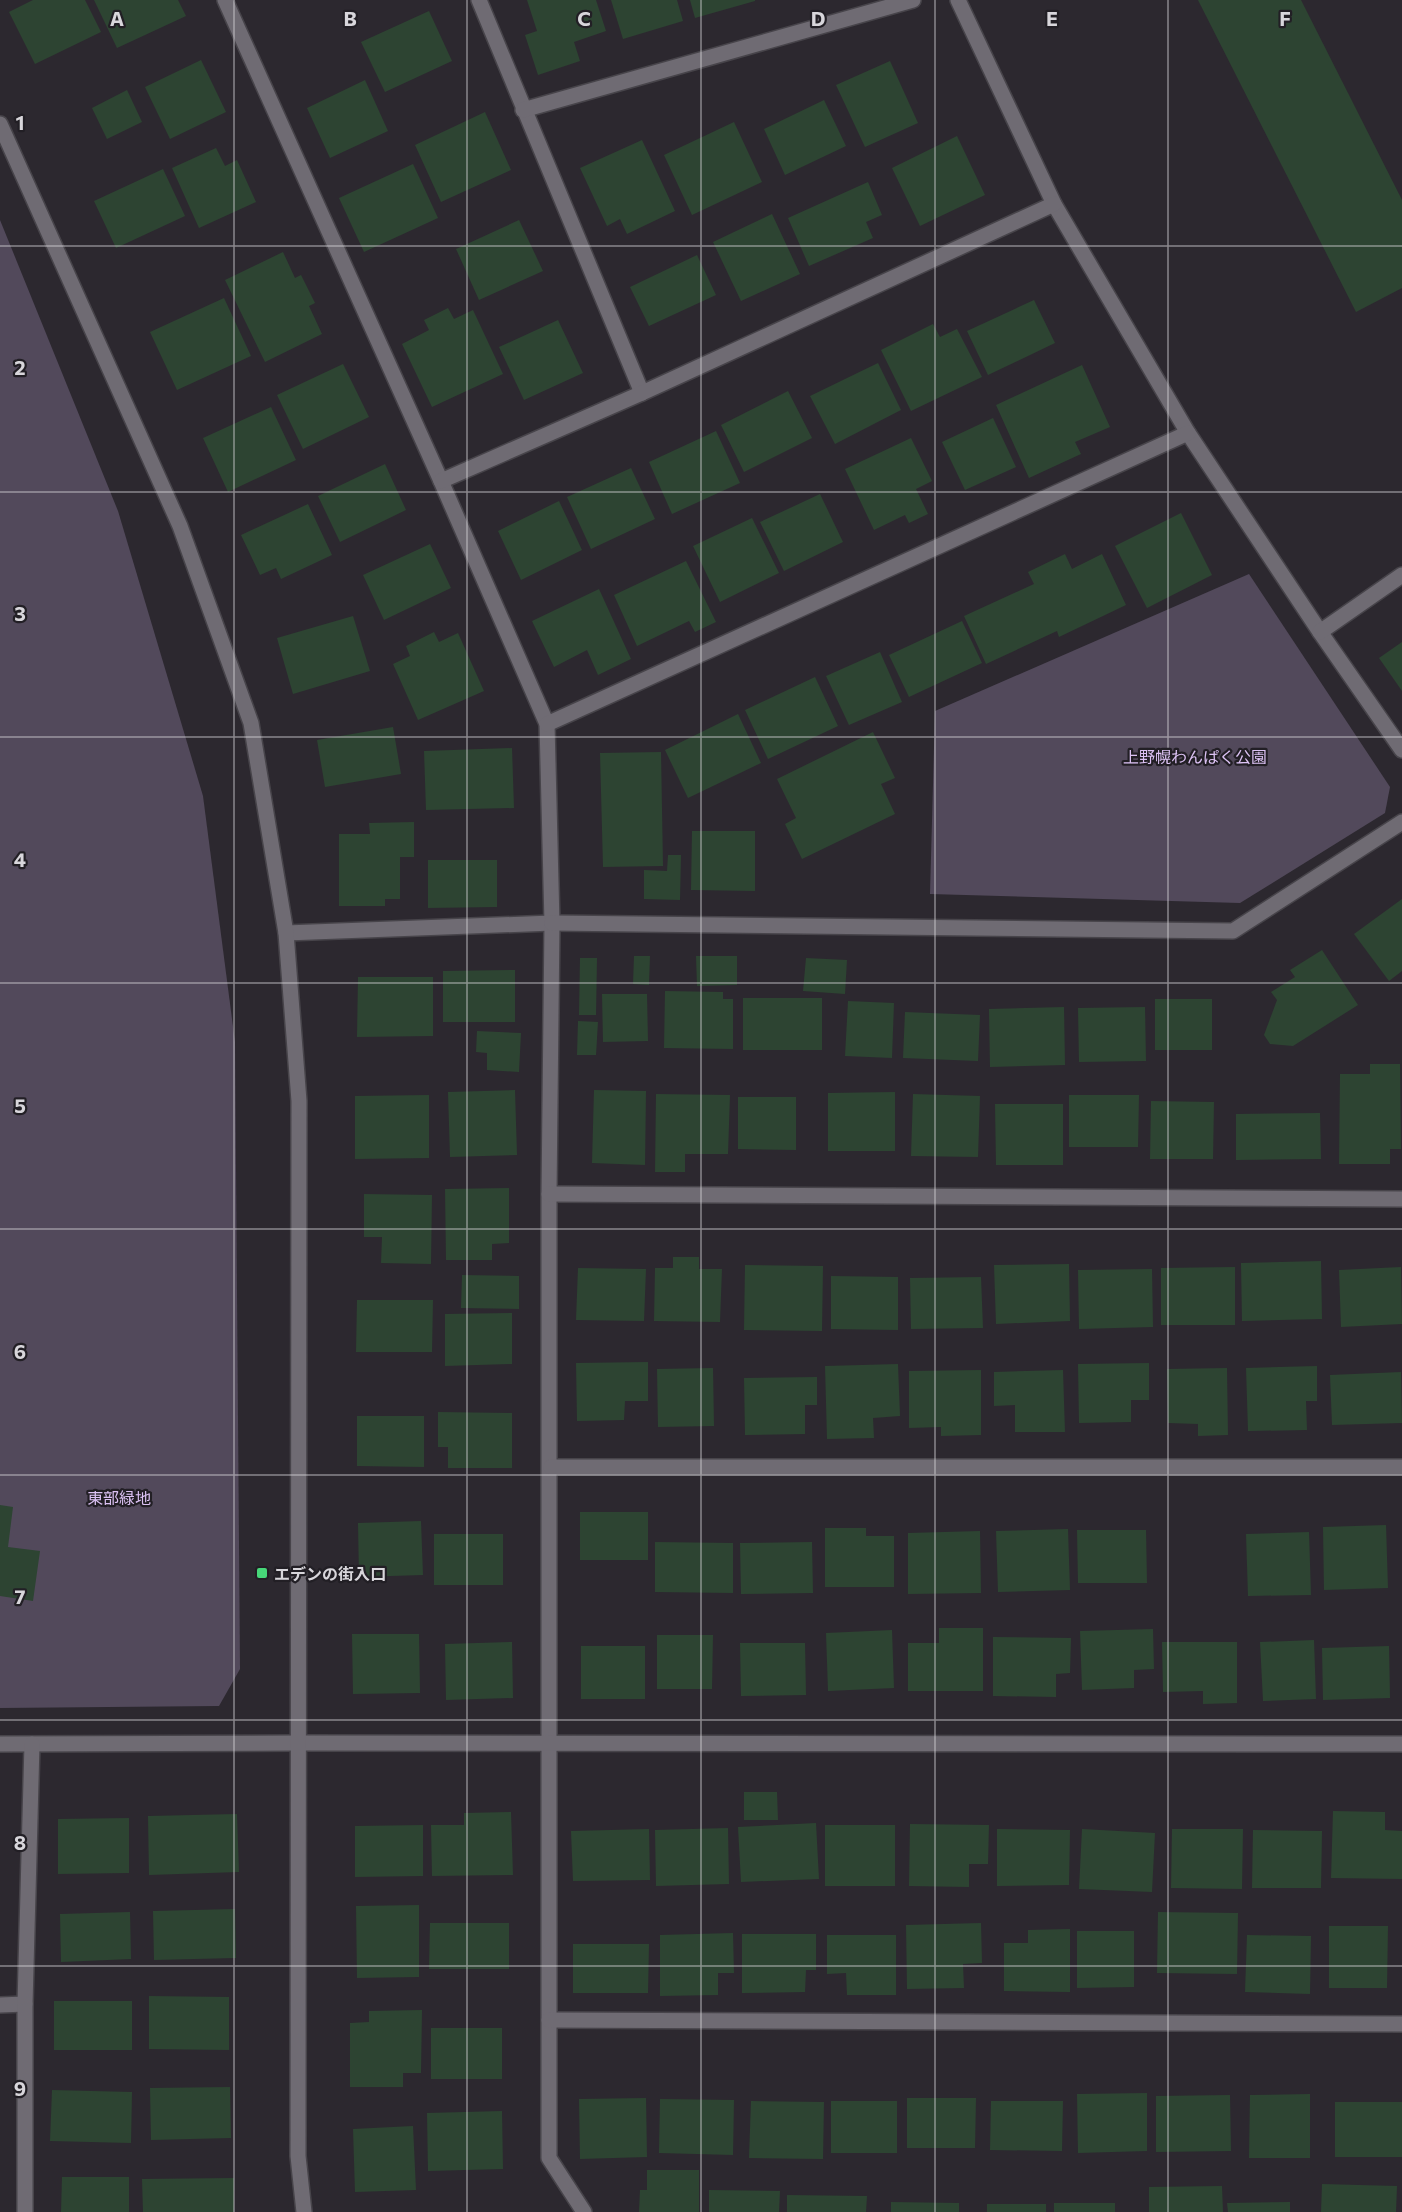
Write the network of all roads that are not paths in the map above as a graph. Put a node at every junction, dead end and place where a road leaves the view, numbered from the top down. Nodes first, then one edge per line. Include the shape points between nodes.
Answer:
1 (225, 0) edge
2 (479, 0) edge
3 (913, 0) edge
4 (958, 0) edge
5 (523, 110) junction
6 (0, 124) edge
7 (1054, 204) junction
8 (642, 393) junction
9 (1188, 433) junction
10 (441, 481) junction
11 (1402, 575) edge
12 (1320, 632) junction
13 (547, 724) junction
14 (1402, 750) edge
15 (1402, 822) edge
16 (552, 924) junction
17 (286, 933) junction
18 (549, 1194) junction
19 (1402, 1199) edge
20 (551, 1467) junction
21 (1402, 1467) edge
22 (298, 1743) junction
23 (549, 1743) junction
24 (0, 1744) edge
25 (32, 1744) junction
26 (1402, 1744) edge
27 (26, 2004) junction
28 (0, 2005) edge
29 (549, 2020) junction
30 (1402, 2024) edge
31 (25, 2212) edge
32 (304, 2212) edge
33 (584, 2212) edge

1 - 10 street
2 - 5 street
3 - 5 street
4 - 7 street
5 - 8 street
6 - 17 street via 180,526 251,723
7 - 8 street
7 - 9 street
8 - 10 street
9 - 12 street
9 - 13 street
10 - 13 street
11 - 12 street
12 - 14 street
13 - 16 street
15 - 16 street via 1233,931
16 - 17 street
16 - 18 street
17 - 22 street via 299,1101
18 - 19 street
18 - 20 street
20 - 21 street
20 - 23 street
22 - 23 street
22 - 25 street
22 - 32 street via 298,2156
23 - 26 street
23 - 29 street
24 - 25 street
25 - 27 street
27 - 28 street
27 - 31 street
29 - 30 street
29 - 33 street via 549,2158

